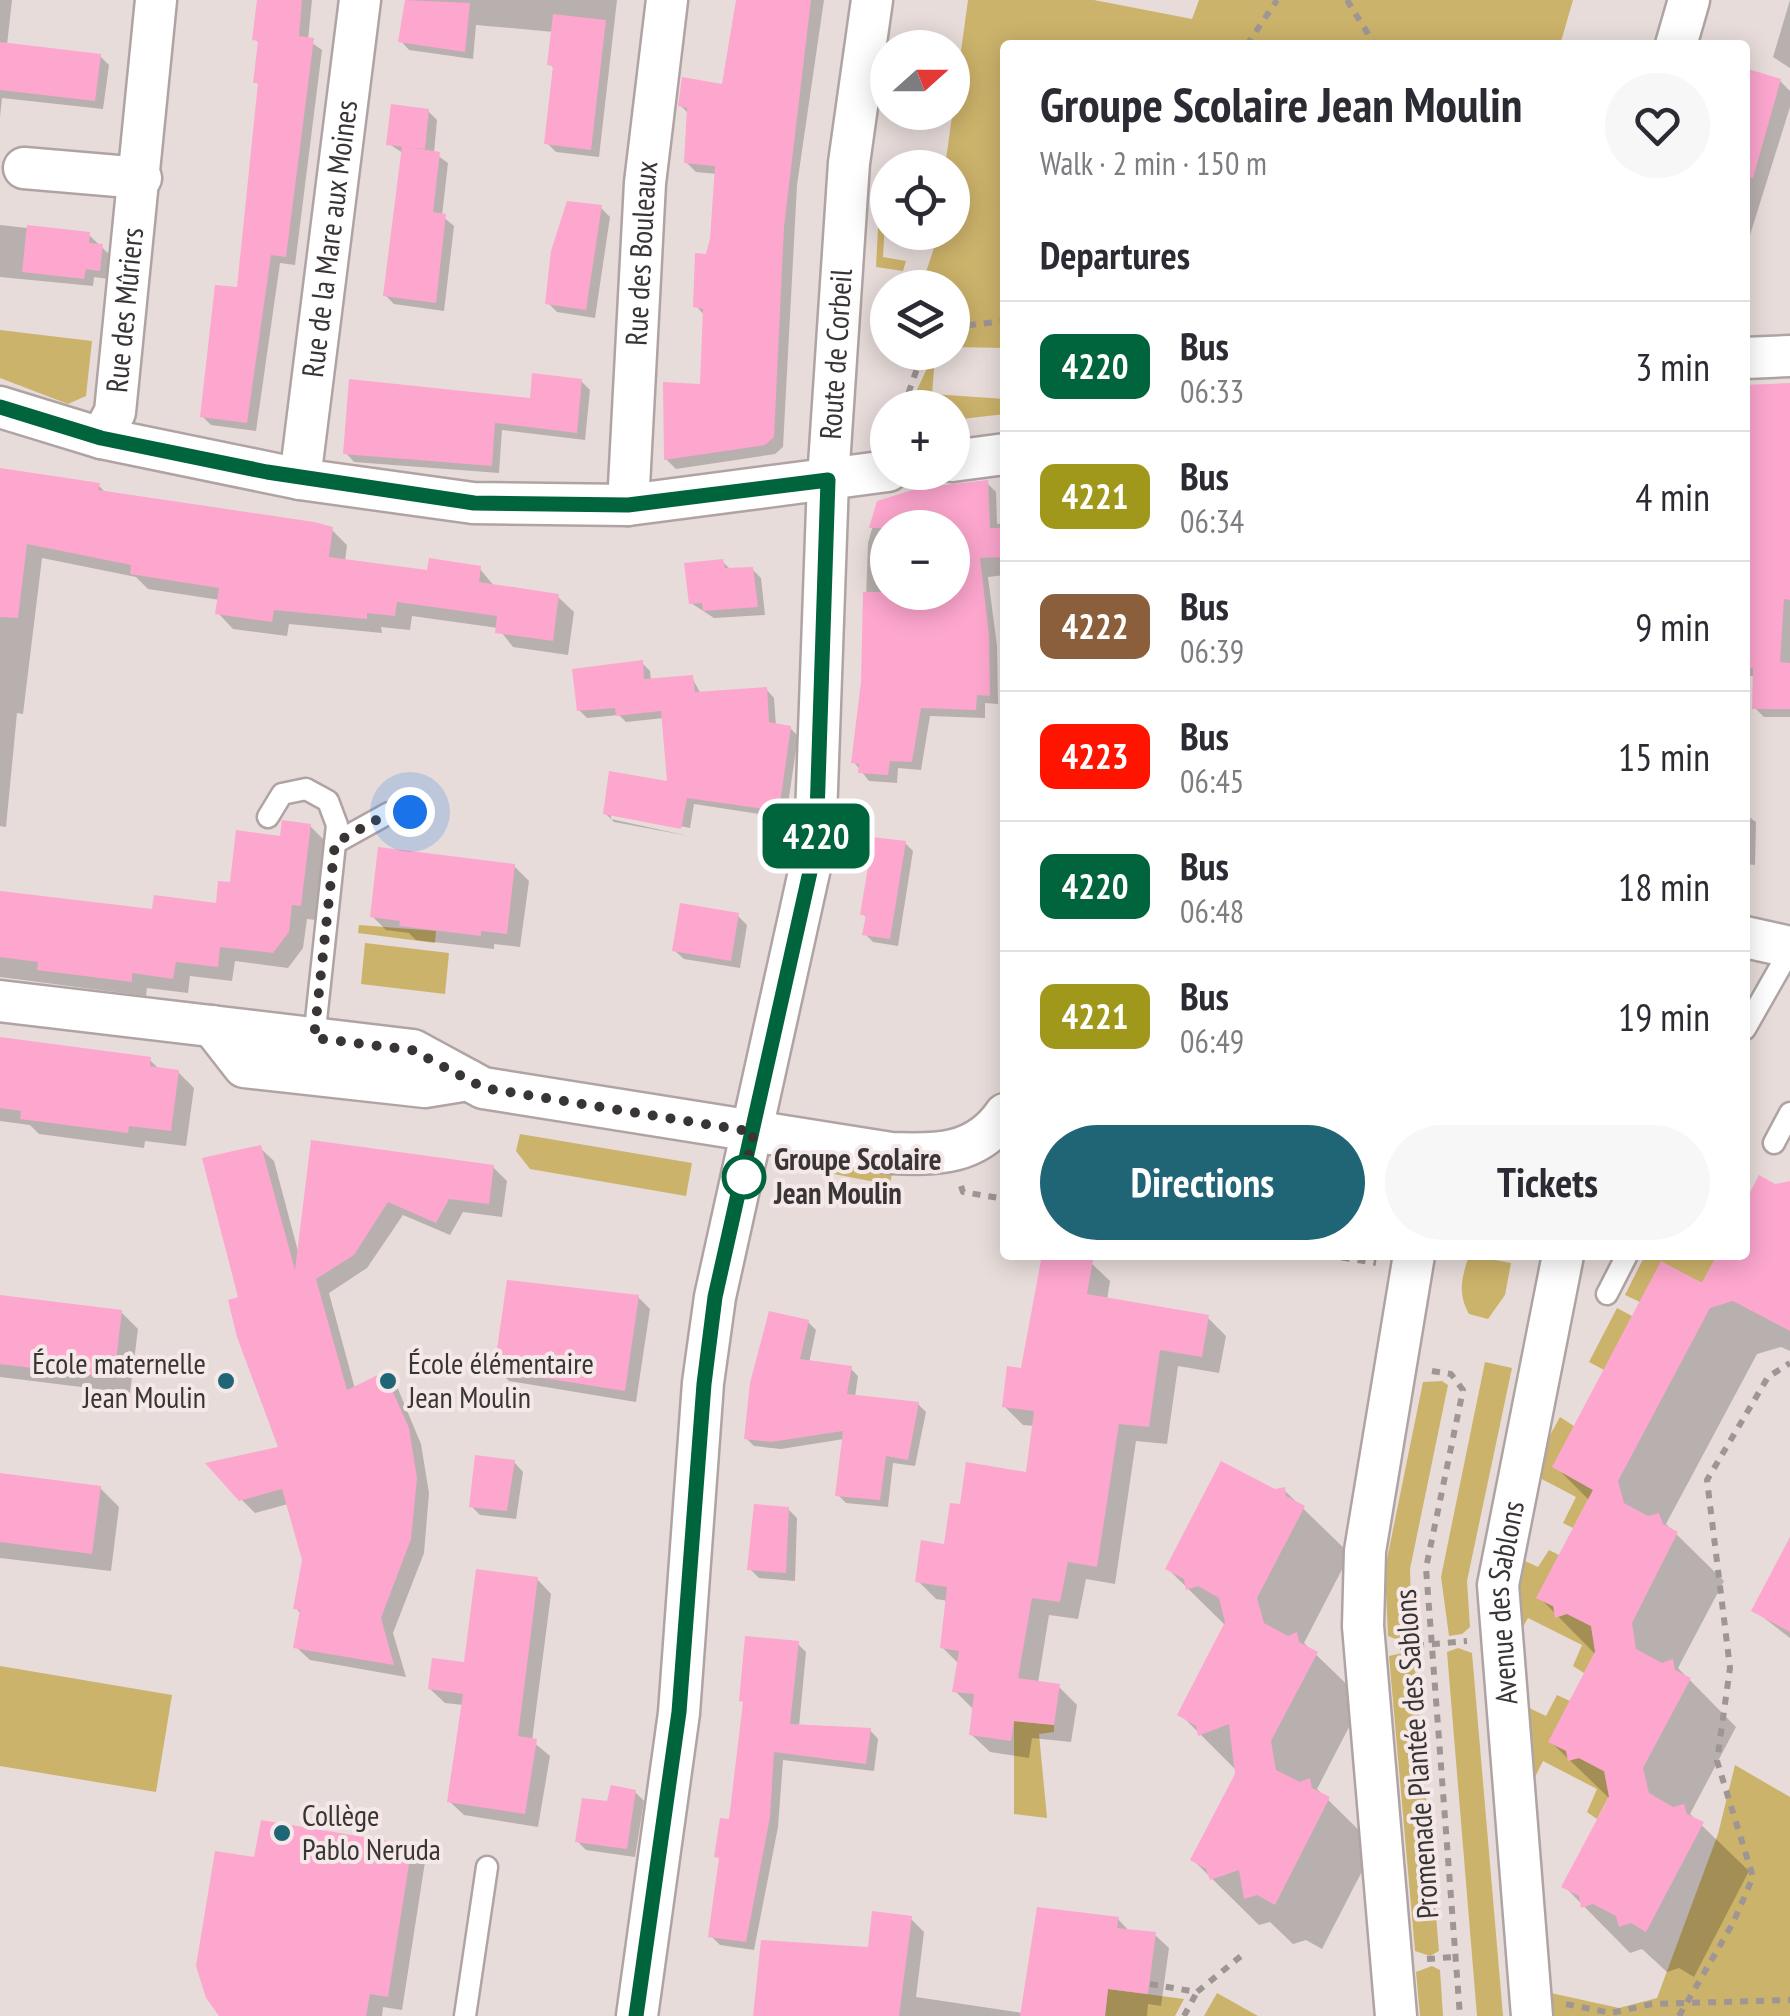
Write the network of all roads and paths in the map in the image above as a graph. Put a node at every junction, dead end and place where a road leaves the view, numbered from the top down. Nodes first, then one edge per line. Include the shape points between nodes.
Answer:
1 (156, 0) edge
2 (360, 0) edge
3 (667, 0) edge
4 (872, 0) edge
5 (1277, 0) edge
6 (1347, 0) edge
7 (1689, 0) edge
8 (1250, 40) edge
9 (1372, 40) edge
10 (1677, 40) edge
11 (24, 168) dead end
12 (140, 178) junction
13 (1000, 322) edge
14 (970, 325) edge
15 (1790, 356) edge
16 (1750, 358) edge
17 (0, 407) edge
18 (101, 438) junction
19 (1000, 455) edge
20 (970, 459) edge
21 (870, 474) edge
22 (300, 479) junction
23 (828, 480) junction
24 (628, 505) junction
25 (410, 812) dead end
26 (268, 817) dead end
27 (335, 843) junction
28 (1750, 939) edge
29 (1790, 948) edge
30 (0, 1001) edge
31 (1750, 1020) edge
32 (314, 1038) junction
33 (260, 1050) junction
34 (417, 1070) junction
35 (1790, 1113) edge
36 (1000, 1121) edge
37 (754, 1132) junction
38 (1774, 1143) dead end
39 (1385, 1260) edge
40 (1562, 1260) edge
41 (1625, 1260) edge
42 (1412, 1262) edge
43 (1607, 1294) dead end
44 (1790, 1363) edge
45 (1396, 1365) junction
46 (1498, 1638) junction
47 (1429, 1644) junction
48 (1365, 1650) junction
49 (487, 1867) dead end
50 (1241, 1956) dead end
51 (1150, 1984) dead end
52 (1196, 1992) junction
53 (1790, 2000) edge
54 (1685, 2006) junction
55 (1531, 2008) edge
56 (465, 2016) edge
57 (636, 2016) edge
58 (1184, 2016) edge
59 (1396, 2016) edge
60 (1460, 2016) edge
61 (1679, 2016) edge

1 - 12 street, Rue des Mûriers
2 - 22 street, Rue de la Mare aux Moines
3 - 24 street, Rue des Bouleaux via 644,183
4 - 23 street, Route de Corbeil via 849,163
5 - 8 path
6 - 9 path
7 - 10 street
11 - 12 street
12 - 18 street, Rue des Mûriers via 116,412
13 - 14 path
15 - 16 street
17 - 18 street
18 - 22 street
19 - 20 street
21 - 23 street
22 - 24 street via 474,503
23 - 24 street
23 - 37 street, Route de Corbeil via 816,845
25 - 27 lane via 389,813
26 - 27 lane via 282,794 318,793 334,812
27 - 32 lane
28 - 29 street
29 - 31 lane
30 - 33 street via 212,1026
32 - 33 street
32 - 34 street
33 - 34 street
34 - 37 street via 484,1088
35 - 38 lane
36 - 37 street via 950,1154 891,1153
37 - 57 street, Route de Corbeil via 712,1314 679,1712
39 - 42 path
40 - 46 street, Avenue des Sablons via 1503,1542
41 - 43 lane
42 - 45 street
44 - 54 path via 1768,1377 1707,1480 1730,1668 1717,1761 1752,1877
45 - 47 path, Promenade Plantée des Sablons via 1451,1374 1463,1390 1426,1568
45 - 48 street via 1366,1551
46 - 47 path
46 - 55 street, Avenue des Sablons
47 - 48 path
47 - 60 path, Promenade Plantée des Sablons
48 - 59 street
49 - 56 lane
50 - 52 path
51 - 52 path
52 - 58 path
53 - 54 path
54 - 55 path via 1652,2004 1611,2013 1550,1999
54 - 61 path

